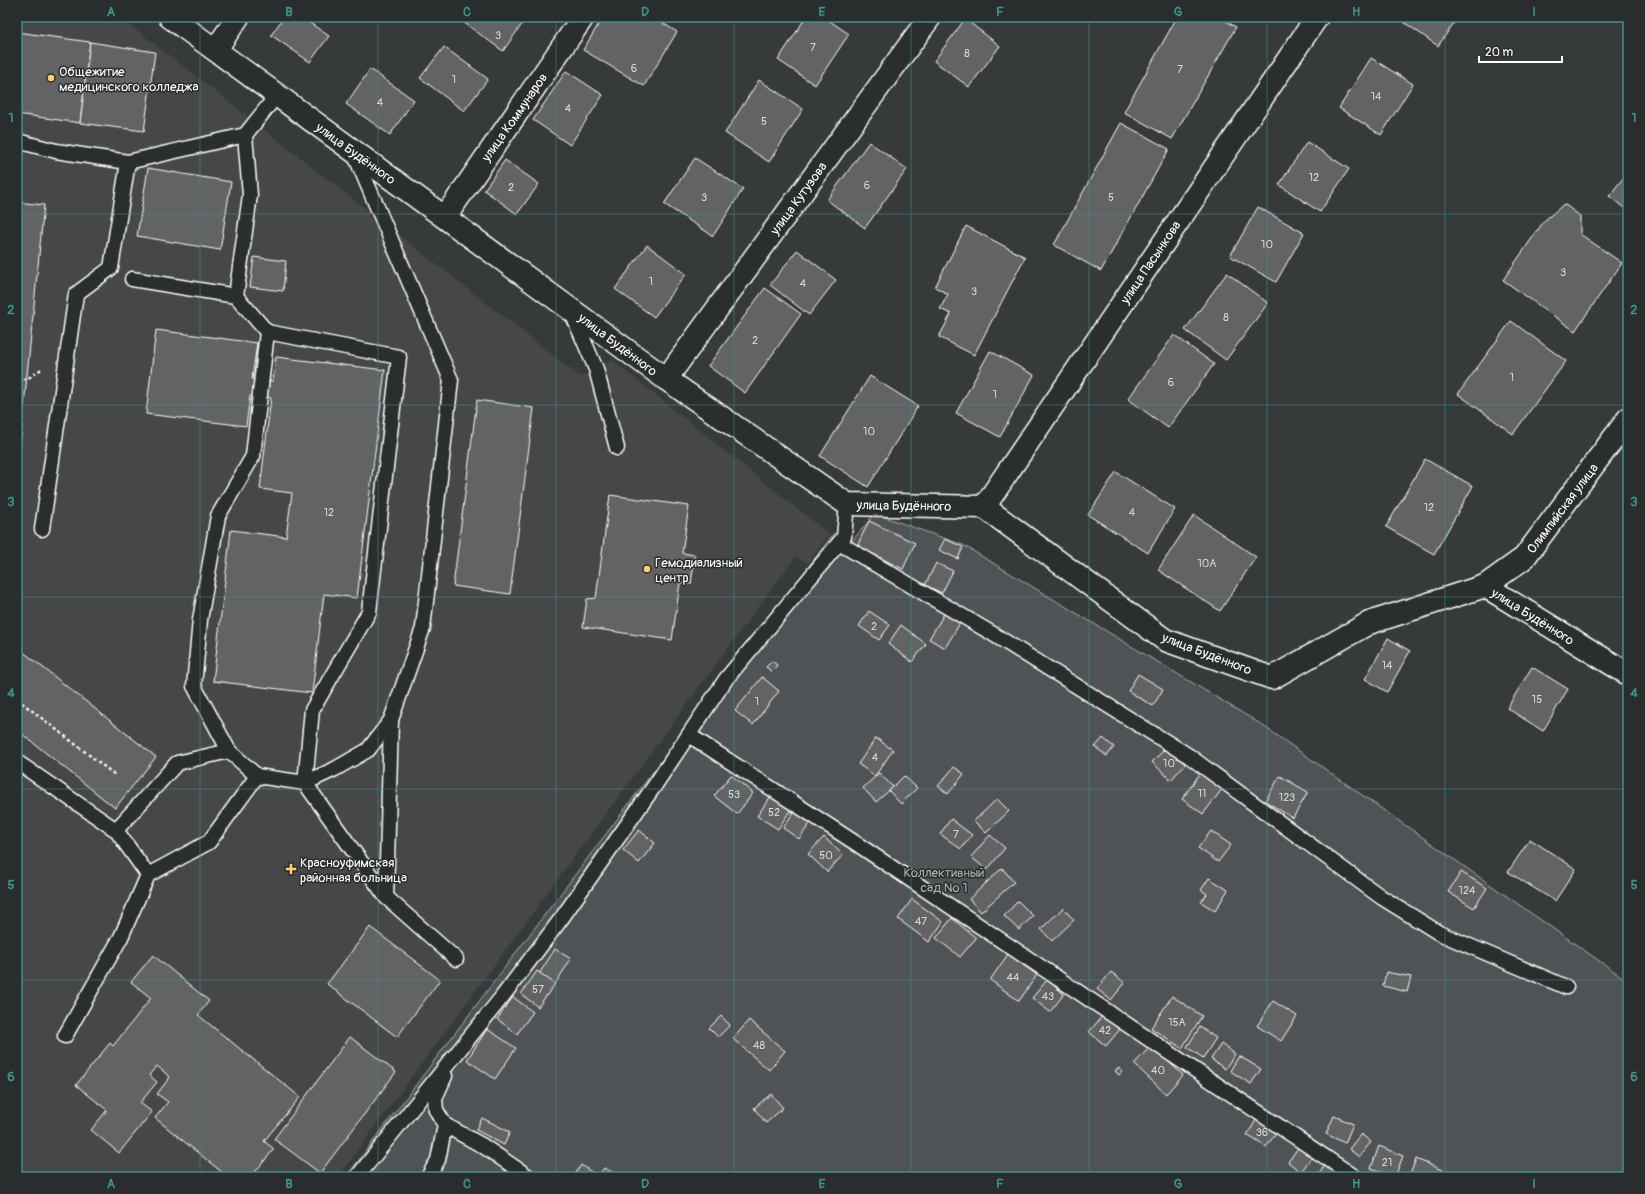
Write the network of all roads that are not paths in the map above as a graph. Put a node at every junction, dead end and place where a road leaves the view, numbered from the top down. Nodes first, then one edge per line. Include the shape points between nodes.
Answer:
1 (170, 17) edge
2 (238, 17) edge
3 (583, 17) edge
4 (930, 17) edge
5 (1317, 17) edge
6 (216, 50) junction
7 (277, 95) junction
8 (245, 135) junction
9 (17, 141) edge
10 (354, 153) junction
11 (128, 162) junction
12 (445, 217) junction
13 (132, 279) dead end
14 (236, 296) junction
15 (569, 307) junction
16 (267, 332) junction
17 (666, 379) junction
18 (1628, 419) edge
19 (617, 448) dead end
20 (847, 504) junction
21 (984, 507) junction
22 (42, 529) dead end
23 (839, 543) junction
24 (1485, 586) junction
25 (1628, 674) edge
26 (391, 720) junction
27 (689, 735) junction
28 (229, 751) junction
29 (17, 762) edge
30 (257, 776) junction
31 (304, 783) junction
32 (116, 830) junction
33 (148, 875) junction
34 (386, 897) junction
35 (456, 959) dead end
36 (1566, 987) dead end
37 (65, 1036) dead end
38 (455, 1056) junction
39 (445, 1125) junction
40 (357, 1177) edge
41 (428, 1177) edge
42 (529, 1177) edge
43 (1355, 1177) edge

1 - 6 street, улица Будённого
2 - 6 street
3 - 12 street, улица Коммунаров
4 - 17 street, улица Кутузова
5 - 21 street, улица Пасынкова
6 - 7 street, улица Будённого
7 - 8 lane
7 - 10 street, улица Будённого
8 - 11 lane
8 - 14 lane via 250,195
9 - 11 lane via 56,151
10 - 12 street, улица Будённого
10 - 26 lane via 451,380 423,628
11 - 22 lane via 111,268 76,294
12 - 15 street, улица Будённого
13 - 14 lane
14 - 16 lane
15 - 17 street, улица Будённого
15 - 19 lane via 596,369
16 - 28 lane via 252,456 218,516 200,620 194,686
16 - 31 lane via 398,357 369,612 312,710
17 - 20 street, улица Будённого
18 - 24 street, Олимпийская улица via 1524,558
20 - 21 street, улица Будённого
20 - 23 lane via 844,537
21 - 24 street, улица Будённого via 1165,640 1272,678 1369,623
23 - 27 lane via 726,680
23 - 36 lane via 993,634 1189,756 1381,897 1439,933
24 - 25 street, улица Будённого
26 - 31 lane via 368,750
26 - 34 lane
27 - 38 lane via 560,919
27 - 43 lane via 900,872
28 - 30 lane
28 - 32 lane via 177,763
29 - 32 lane
30 - 31 lane
30 - 33 lane via 209,842
31 - 34 lane
32 - 33 lane
33 - 37 lane via 121,937
34 - 35 lane
38 - 39 lane via 435,1098 436,1110
38 - 40 lane
39 - 41 lane via 438,1160
39 - 42 lane via 483,1146

